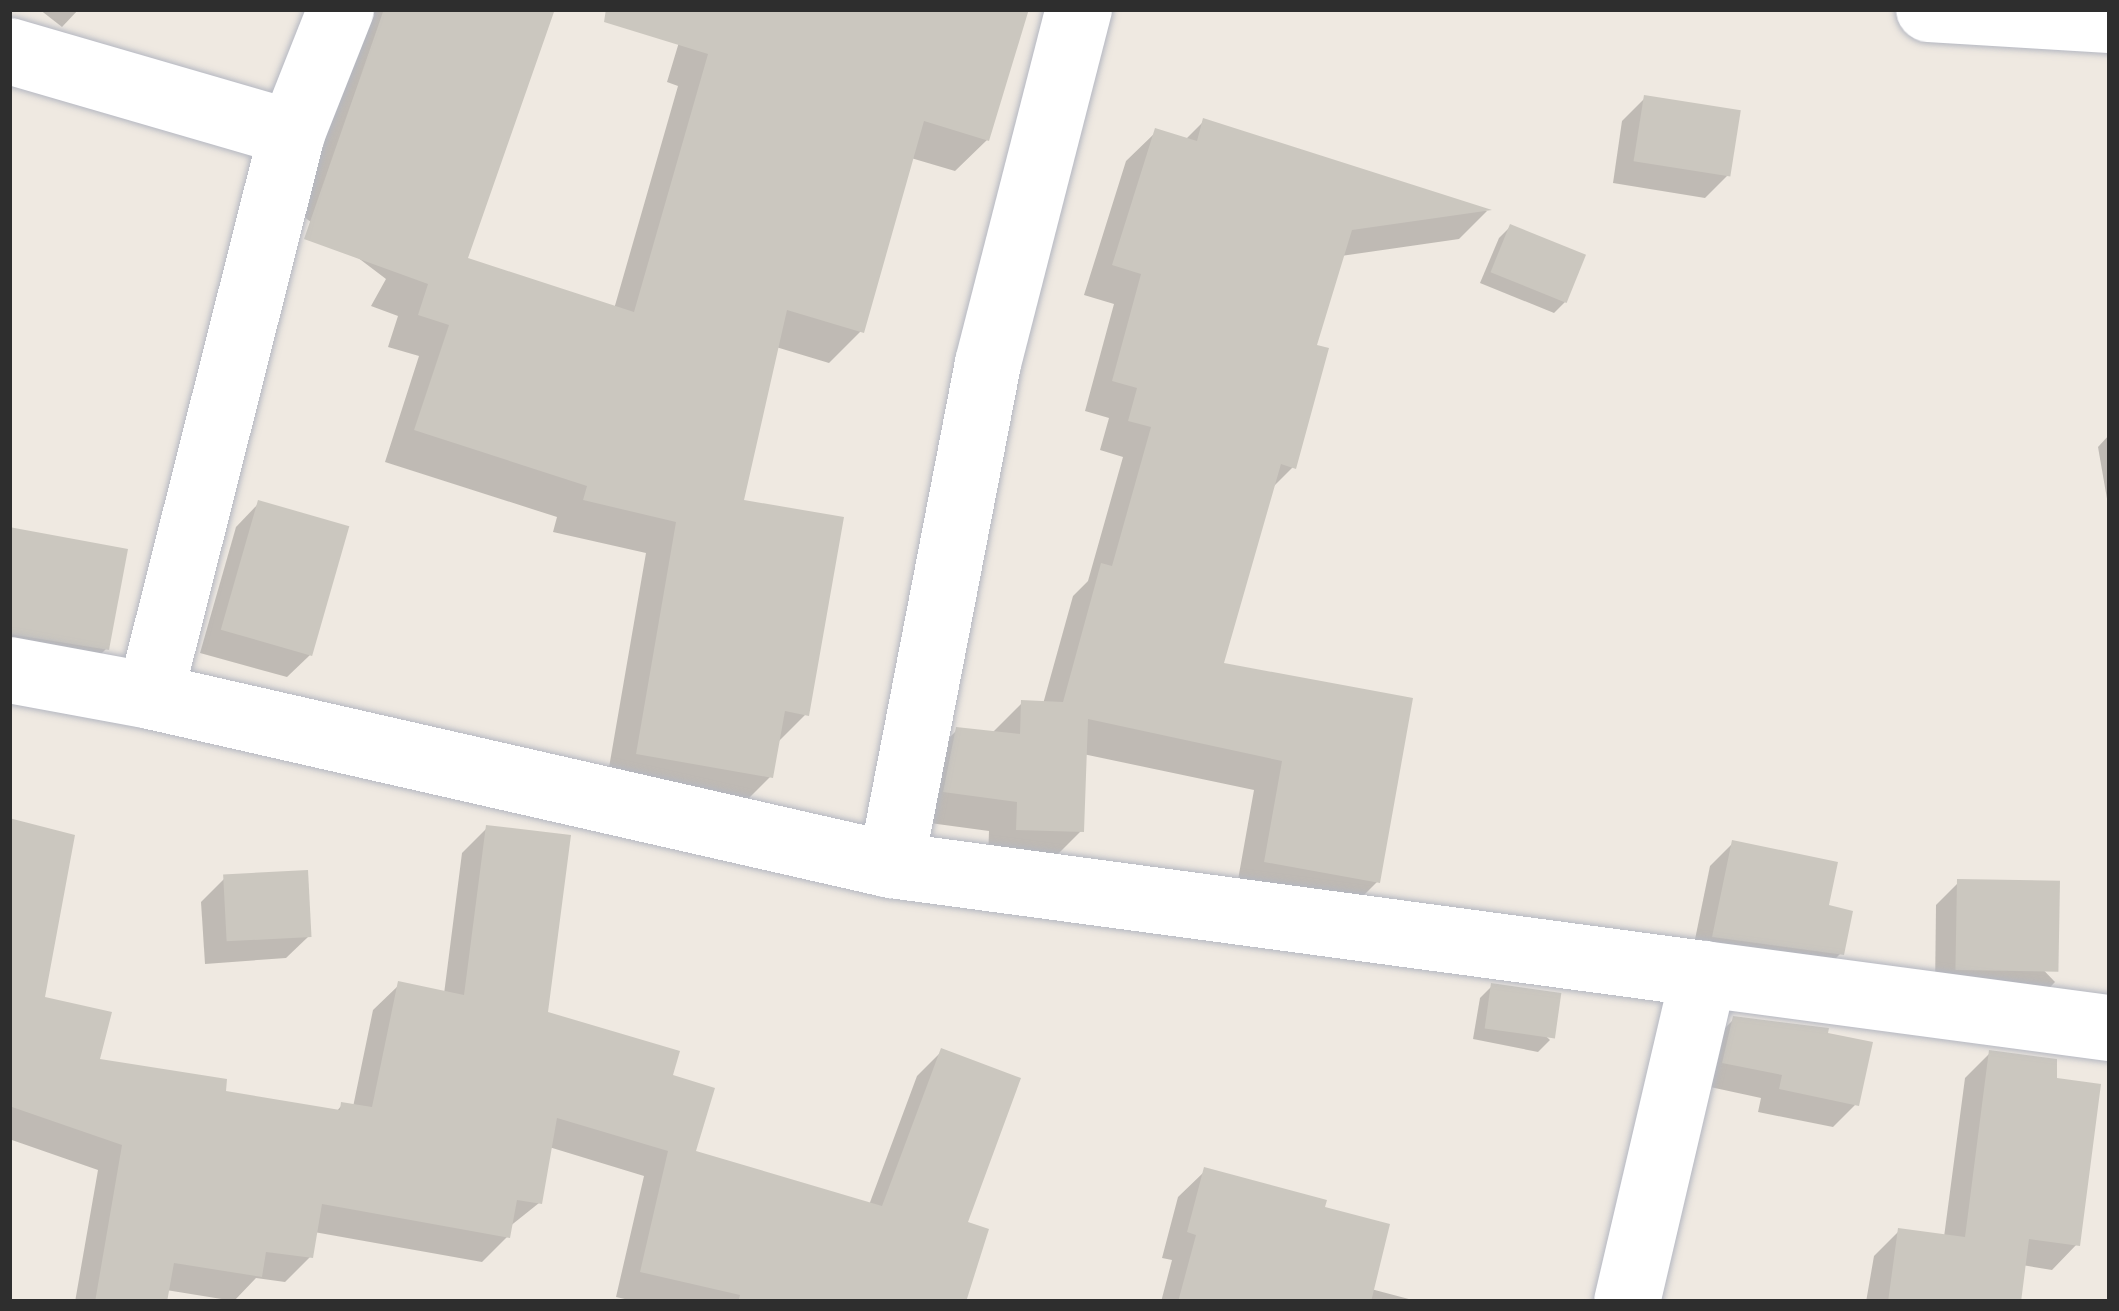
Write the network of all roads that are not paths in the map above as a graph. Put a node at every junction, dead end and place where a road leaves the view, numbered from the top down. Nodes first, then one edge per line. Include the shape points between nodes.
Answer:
1 (341, 9) edge
2 (1079, 9) edge
3 (1929, 9) edge
4 (2110, 20) edge
5 (9, 51) edge
6 (292, 134) junction
7 (9, 670) edge
8 (151, 697) junction
9 (891, 866) junction
10 (1704, 974) junction
11 (2110, 1028) edge
12 (1627, 1302) edge

1 - 6 street
2 - 9 street via 988,363
3 - 4 street
5 - 6 street
6 - 8 street
7 - 8 street
8 - 9 street
9 - 10 street
10 - 11 street
10 - 12 street

